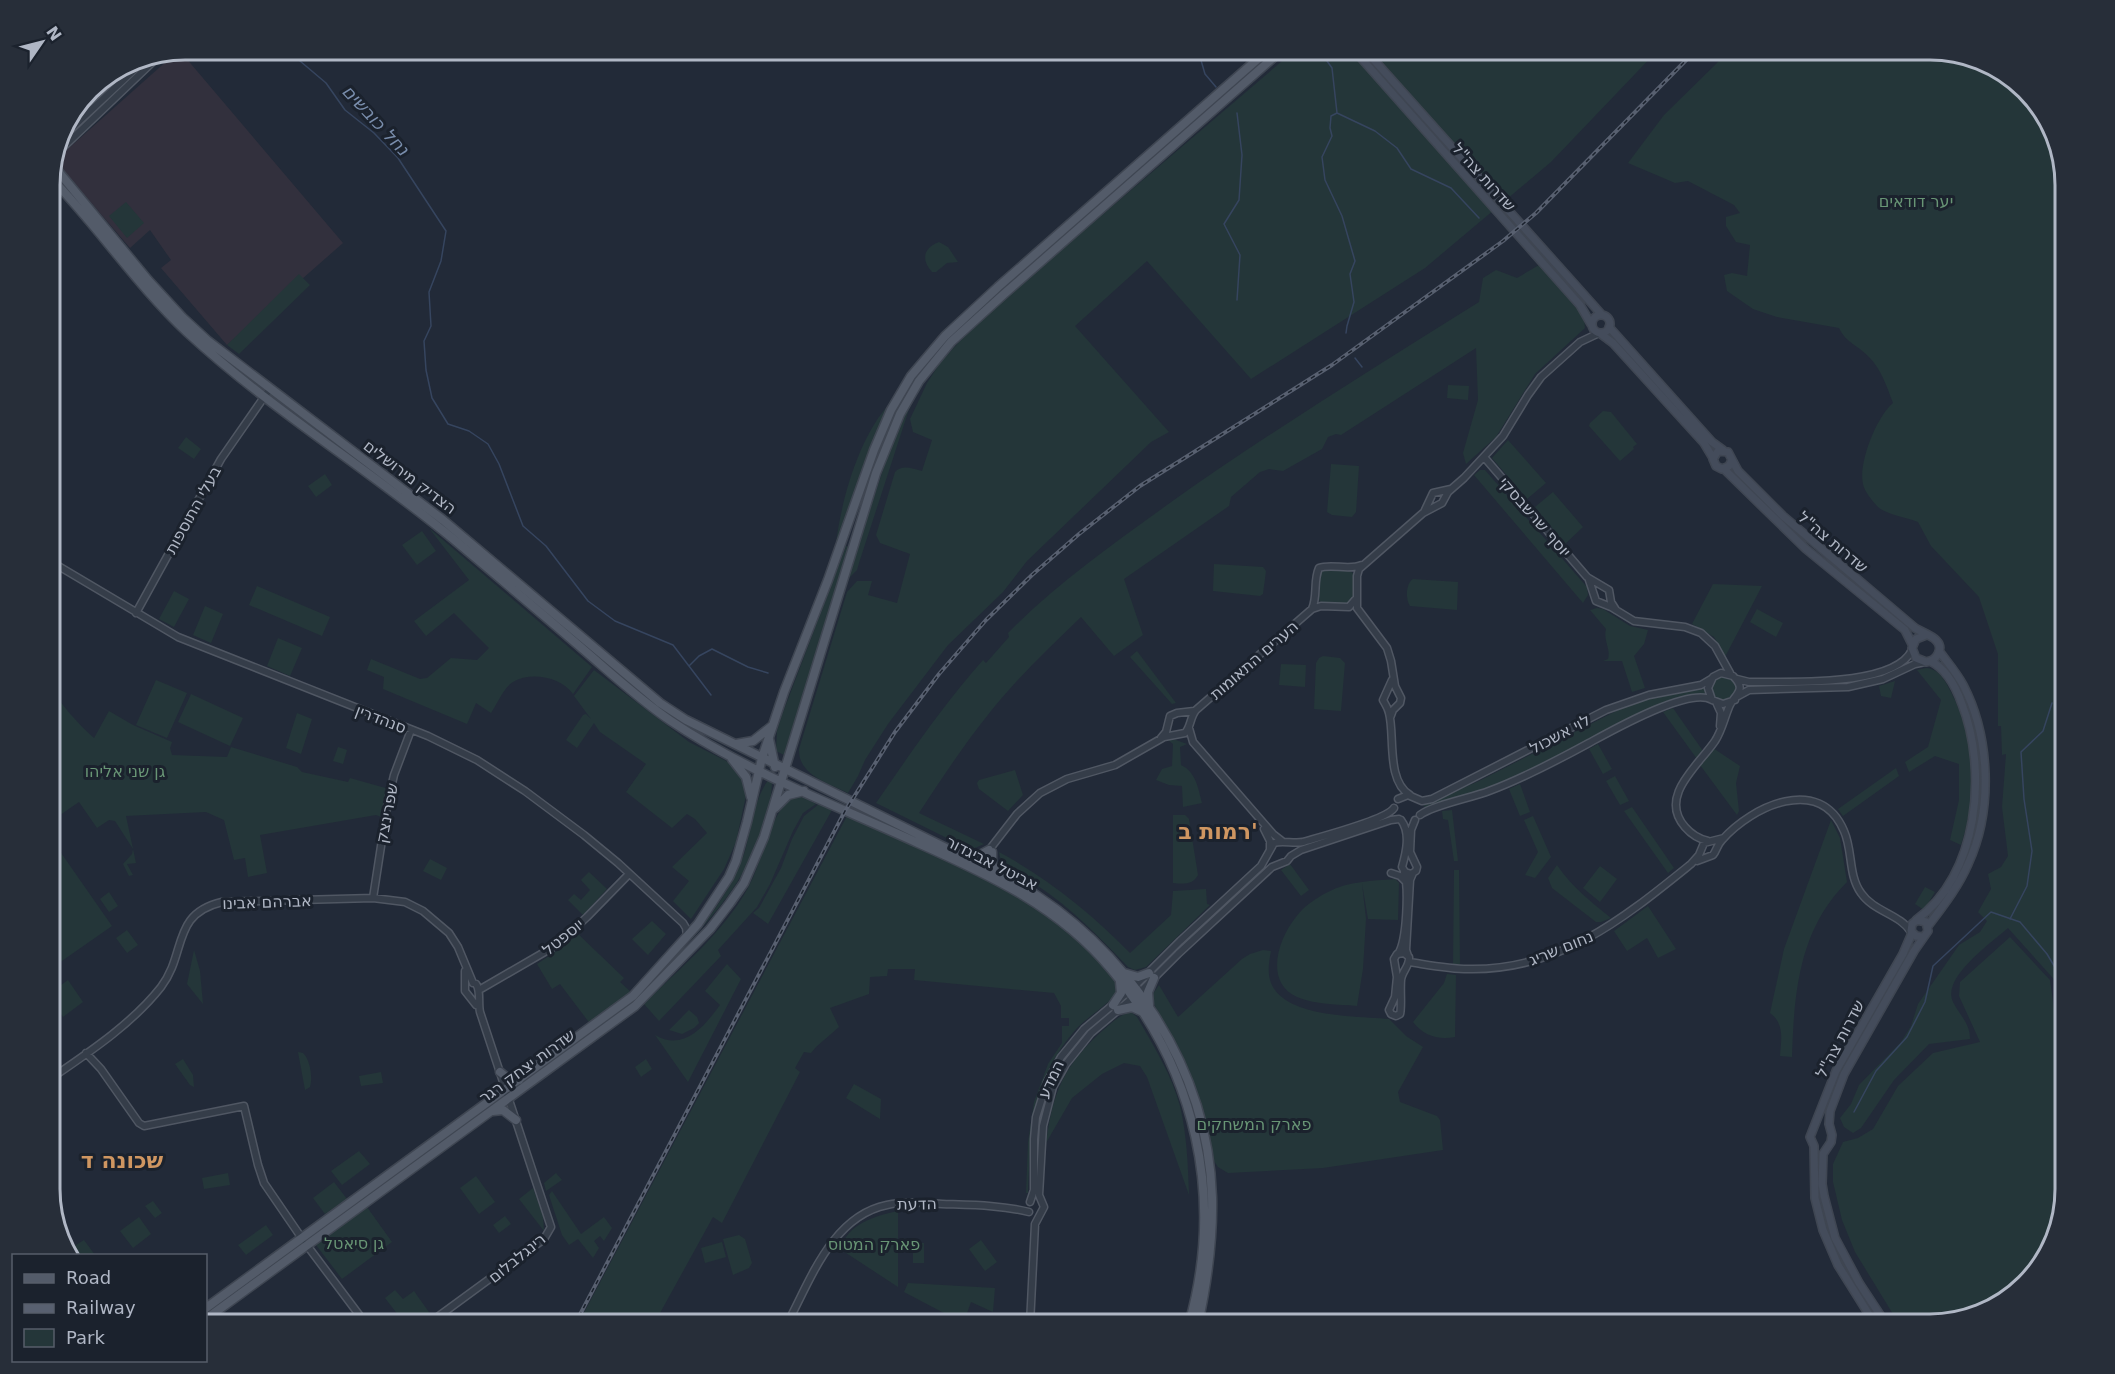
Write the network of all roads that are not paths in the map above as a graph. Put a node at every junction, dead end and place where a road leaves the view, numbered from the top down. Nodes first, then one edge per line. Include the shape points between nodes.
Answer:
1 (1257, 60) edge
2 (1271, 60) edge
3 (1363, 60) edge
4 (1374, 60) edge
5 (149, 66) edge
6 (131, 73) edge
7 (77, 123) edge
8 (68, 143) edge
9 (60, 175) edge
10 (60, 187) edge
11 (1602, 315) junction
12 (1592, 325) junction
13 (1610, 327) junction
14 (1600, 334) junction
15 (1580, 342) junction
16 (269, 394) junction
17 (1723, 450) junction
18 (1484, 457) junction
19 (1713, 458) junction
20 (1732, 460) junction
21 (1724, 469) junction
22 (1451, 488) junction
23 (1439, 492) junction
24 (1444, 498) junction
25 (1431, 499) junction
26 (1436, 505) junction
27 (1423, 513) junction
28 (1362, 565) junction
29 (60, 567) edge
30 (1349, 568) junction
31 (1357, 576) junction
32 (1587, 577) junction
33 (1602, 586) junction
34 (1593, 593) junction
35 (1610, 595) junction
36 (1316, 598) junction
37 (1356, 599) junction
38 (1602, 603) junction
39 (1322, 606) junction
40 (1346, 608) junction
41 (1312, 609) junction
42 (1616, 610) junction
43 (136, 614) junction
44 (1360, 614) junction
45 (1926, 635) junction
46 (1913, 648) junction
47 (1939, 651) junction
48 (1719, 655) junction
49 (1928, 662) junction
50 (1393, 676) junction
51 (1713, 677) junction
52 (1734, 677) junction
53 (1387, 692) junction
54 (1397, 692) junction
55 (1736, 698) junction
56 (1714, 701) junction
57 (1386, 705) junction
58 (1397, 706) junction
59 (1197, 710) junction
60 (1182, 714) junction
61 (1390, 718) junction
62 (1189, 725) junction
63 (772, 726) junction
64 (1167, 726) junction
65 (411, 730) junction
66 (1176, 735) junction
67 (769, 736) junction
68 (1160, 739) junction
69 (1715, 741) junction
70 (1193, 742) junction
71 (735, 744) junction
72 (791, 752) junction
73 (728, 754) junction
74 (762, 758) junction
75 (774, 771) junction
76 (805, 778) junction
77 (1399, 782) junction
78 (804, 791) junction
79 (1413, 796) junction
80 (1398, 799) junction
81 (752, 802) junction
82 (774, 807) junction
83 (1394, 808) junction
84 (1254, 813) junction
85 (1417, 817) junction
86 (1400, 820) junction
87 (1693, 834) junction
88 (1724, 838) junction
89 (1709, 841) junction
90 (1285, 843) junction
91 (1717, 848) junction
92 (1701, 849) junction
93 (1270, 850) junction
94 (991, 851) junction
95 (1291, 856) junction
96 (964, 857) junction
97 (1708, 857) junction
98 (1414, 860) junction
99 (1404, 862) junction
100 (1280, 863) junction
101 (1691, 864) junction
102 (981, 868) junction
103 (1404, 872) junction
104 (998, 873) junction
105 (1391, 873) dead end
106 (1413, 873) junction
107 (629, 874) junction
108 (1406, 887) junction
109 (373, 898) junction
110 (1895, 918) junction
111 (1915, 920) junction
112 (683, 923) junction
113 (698, 924) junction
114 (1928, 926) junction
115 (1912, 933) junction
116 (687, 937) junction
117 (1922, 937) junction
118 (1398, 954) junction
119 (1408, 962) junction
120 (465, 965) junction
121 (1396, 966) junction
122 (1121, 975) junction
123 (1152, 975) junction
124 (466, 986) junction
125 (476, 987) junction
126 (1134, 992) junction
127 (470, 996) junction
128 (1392, 1004) junction
129 (1401, 1005) junction
130 (1115, 1007) junction
131 (480, 1012) junction
132 (1148, 1012) junction
133 (86, 1053) junction
134 (60, 1072) edge
135 (500, 1072) junction
136 (519, 1080) junction
137 (507, 1094) junction
138 (490, 1112) junction
139 (516, 1120) junction
140 (1814, 1129) junction
141 (1830, 1132) junction
142 (1814, 1146) junction
143 (1826, 1147) junction
144 (1041, 1202) junction
145 (1030, 1203) junction
146 (1000, 1206) junction
147 (1030, 1213) junction
148 (1040, 1215) junction
149 (303, 1240) junction
150 (1034, 1251) junction
151 (207, 1307) edge
152 (212, 1314) edge
153 (358, 1314) edge
154 (442, 1314) edge
155 (792, 1314) edge
156 (1031, 1314) edge
157 (1192, 1314) edge
158 (1200, 1314) edge
159 (1869, 1314) edge
160 (1880, 1314) edge

1 - 63 main road, שדרות יצחק רגר via 989,294 911,376 874,450
2 - 72 main road via 951,342 919,381 882,454
3 - 12 main road, שדרות צה"ל via 1580,304
4 - 11 main road, שדרות צה"ל
5 - 8 street
6 - 7 street
9 - 16 main road, הצדיק מירושלים via 169,304
10 - 16 main road, הצדיק מירושלים via 171,315 203,346
11 - 12 main road via 1594,318
11 - 13 main road
12 - 14 main road
12 - 15 street
13 - 14 main road
13 - 17 main road
14 - 15 street
14 - 19 main road via 1613,343 1704,443
15 - 18 street via 1535,384 1507,430
16 - 43 street, בעלי התוספות via 220,459
16 - 71 main road, הצדיק מירושלים via 443,520 660,703
16 - 73 main road, הצדיק מירושלים via 438,526 655,709
17 - 19 main road
17 - 20 main road
18 - 22 street
18 - 32 street, יוסף שרשבסקי
19 - 21 main road via 1716,466
20 - 21 main road
20 - 45 main road, שדרות צה"ל via 1802,534
21 - 46 main road, שדרות צה"ל via 1806,549 1905,630
22 - 23 street
22 - 24 street
23 - 24 street
23 - 25 street via 1433,493
24 - 26 street
25 - 26 street
25 - 27 street
26 - 27 street
27 - 28 street
28 - 30 street
28 - 31 street
29 - 43 street, סנהדרין
30 - 31 street
30 - 36 street via 1320,567
31 - 37 street
32 - 33 street, יוסף שרשבסקי
32 - 34 street, יוסף שרשבסקי
33 - 34 street
33 - 35 street
34 - 38 street via 1595,600
35 - 38 street
35 - 42 street
36 - 39 street
36 - 41 street
37 - 40 street
37 - 44 street
38 - 42 street
39 - 40 street
39 - 41 street
40 - 44 street
41 - 59 street, הערים התאומות
42 - 48 street via 1636,622 1696,630 1709,639
43 - 65 street, סנהדרין via 178,637
44 - 50 street via 1387,648
45 - 46 main road via 1918,637
45 - 47 main road via 1937,640
46 - 49 main road via 1918,659
46 - 52 street via 1906,660 1851,679 1746,682
47 - 49 main road
47 - 114 main road via 1963,685 1975,714 1983,753 1984,787 1981,825 1969,861
48 - 51 street via 1720,664
48 - 52 street
49 - 55 street via 1857,686 1751,690
49 - 111 main road via 1941,668 1949,678 1967,717 1976,787 1973,823 1962,858 1938,900
50 - 53 street
50 - 54 street
51 - 52 street via 1724,673
51 - 56 street via 1708,690
51 - 79 street, לוי אשכול via 1701,685 1660,692 1616,706 1426,801
52 - 55 street via 1740,689
53 - 54 street
53 - 57 street via 1383,697
54 - 58 street via 1401,699
55 - 56 street via 1726,704
55 - 69 street
56 - 69 street via 1722,717
56 - 85 street, לוי אשכול via 1698,696 1654,711 1517,780
57 - 58 street
57 - 61 street
58 - 61 street
59 - 60 street
59 - 62 street
60 - 62 street
60 - 64 street via 1172,715
61 - 77 street
62 - 66 street via 1185,733
62 - 70 street
63 - 67 main road, שדרות יצחק רגר
63 - 71 main road via 755,740
64 - 66 street
64 - 68 street
65 - 107 street, סנהדרין via 456,749 506,778 584,835
65 - 109 street, שפרינצק via 388,801
66 - 68 street
66 - 70 street
67 - 74 main road, שדרות יצחק רגר
67 - 75 main road
68 - 94 street via 1122,762 1040,793 1017,814
69 - 87 street via 1676,797 1678,818
70 - 84 street
71 - 74 main road, הצדיק מירושלים
72 - 75 main road
72 - 76 main road
73 - 75 main road, הצדיק מירושלים
73 - 81 main road via 746,777
74 - 75 main road, שדרות יצחק רגר
74 - 75 main road, הצדיק מירושלים
75 - 76 main road, אביטל אביגדור
75 - 78 main road, אביטל אביגדור
75 - 81 main road, שדרות יצחק רגר via 755,789
75 - 82 main road
76 - 96 main road, אביטל אביגדור
77 - 79 street
77 - 80 street
78 - 82 main road via 786,797
78 - 102 main road, אביטל אביגדור
79 - 80 street
79 - 85 street via 1421,804
80 - 83 street
81 - 113 main road, שדרות יצחק רגר via 732,869
82 - 137 main road, שדרות יצחק רגר via 744,883 710,929 635,1006
83 - 86 street
83 - 90 street via 1368,822 1299,843
84 - 90 street
84 - 93 street via 1267,834
85 - 86 street via 1409,822
85 - 98 street via 1410,837
86 - 95 street via 1393,819
86 - 99 street via 1406,832
87 - 89 street
87 - 92 street
88 - 89 street
88 - 91 street
88 - 110 street via 1774,803 1800,800 1820,804 1832,812 1844,830 1854,881 1861,894
89 - 91 street
89 - 92 street
90 - 93 street via 1276,843
90 - 95 street
91 - 97 street
92 - 97 street
92 - 101 street, נחום שריג
93 - 100 street via 1273,860
93 - 123 street via 1262,866 1180,941
94 - 96 main road
94 - 102 street
94 - 104 main road
95 - 100 street
96 - 102 main road, אביטל אביגדור
97 - 101 street, נחום שריג
98 - 99 street
98 - 106 street via 1417,867
99 - 103 street
100 - 123 street
101 - 119 street, נחום שריג via 1620,920 1552,955 1484,969
102 - 104 main road, אביטל אביגדור
102 - 122 main road, אביטל אביגדור via 1055,915
103 - 106 street
103 - 108 street
104 - 122 main road, אביטל אביגדור via 1060,911 1092,938
105 - 108 street via 1400,876
106 - 119 street
107 - 112 street, סנהדרין
107 - 125 street, יוספטל via 555,946
108 - 118 street via 1402,946
109 - 120 street, אברהם אבינו via 405,902 432,918 454,940
109 - 133 street, אברהם אבינו via 222,902 206,907 185,927 174,963 160,988 123,1025
110 - 111 street
110 - 115 street
111 - 114 main road via 1923,920
111 - 115 main road
112 - 113 street
112 - 116 street
113 - 116 main road, שדרות יצחק רגר
114 - 117 main road via 1928,933
115 - 117 main road
115 - 140 main road, שדרות צה"ל via 1836,1071
116 - 136 main road, שדרות יצחק רגר via 633,996
117 - 141 main road, שדרות צה"ל via 1844,1074 1830,1111
118 - 119 street via 1403,953
118 - 121 street via 1394,959
119 - 121 street via 1401,969
119 - 129 street via 1401,978
120 - 124 street, אברהם אבינו
120 - 125 street, אברהם אבינו
121 - 128 street
122 - 123 main road
122 - 126 main road, אביטל אביגדור
122 - 130 main road via 1121,992
123 - 126 street
123 - 132 main road
124 - 125 street
124 - 127 street, אברהם אבינו
125 - 127 street
125 - 131 street, אברהם אבינו
126 - 130 street, המדע
126 - 132 main road, אביטל אביגדור
127 - 131 street, אברהם אבינו
128 - 129 street
128 - 129 street via 1390,1012 1396,1016 1402,1012
130 - 132 main road
130 - 144 street, המדע via 1083,1041 1053,1087 1042,1134
130 - 145 street, המדע via 1078,1035 1047,1082 1036,1117 1034,1190
131 - 135 street, אברהם אבינו
132 - 157 main road, אביטל אביגדור via 1179,1080 1201,1166 1202,1255
132 - 158 main road, אביטל אביגדור via 1171,1042 1188,1082 1209,1163 1210,1256
133 - 134 street, אברהם אבינו
133 - 149 street via 144,1126 244,1106 264,1183
135 - 136 main road via 510,1080
135 - 137 street, אברהם אבינו
136 - 137 main road, שדרות יצחק רגר
137 - 138 main road, שדרות יצחק רגר
137 - 139 street, רינגלבלום
137 - 149 main road, שדרות יצחק רגר
138 - 139 main road via 503,1110
138 - 149 main road, שדרות יצחק רגר
139 - 154 street, רינגלבלום via 550,1222 549,1233
140 - 141 main road via 1825,1127
140 - 142 main road via 1810,1137
141 - 143 main road via 1831,1142
142 - 143 main road
142 - 159 main road via 1815,1198 1825,1236
143 - 160 main road via 1822,1184 1831,1227 1846,1260
144 - 145 street
144 - 148 street via 1044,1207
145 - 146 street, הדעת
145 - 147 street
146 - 147 street, הדעת
146 - 155 street, הדעת via 879,1207 847,1226 830,1244
147 - 148 street
147 - 150 street
148 - 150 street via 1035,1224
149 - 151 main road, שדרות יצחק רגר
149 - 152 main road, שדרות יצחק רגר
149 - 153 street
150 - 156 street

